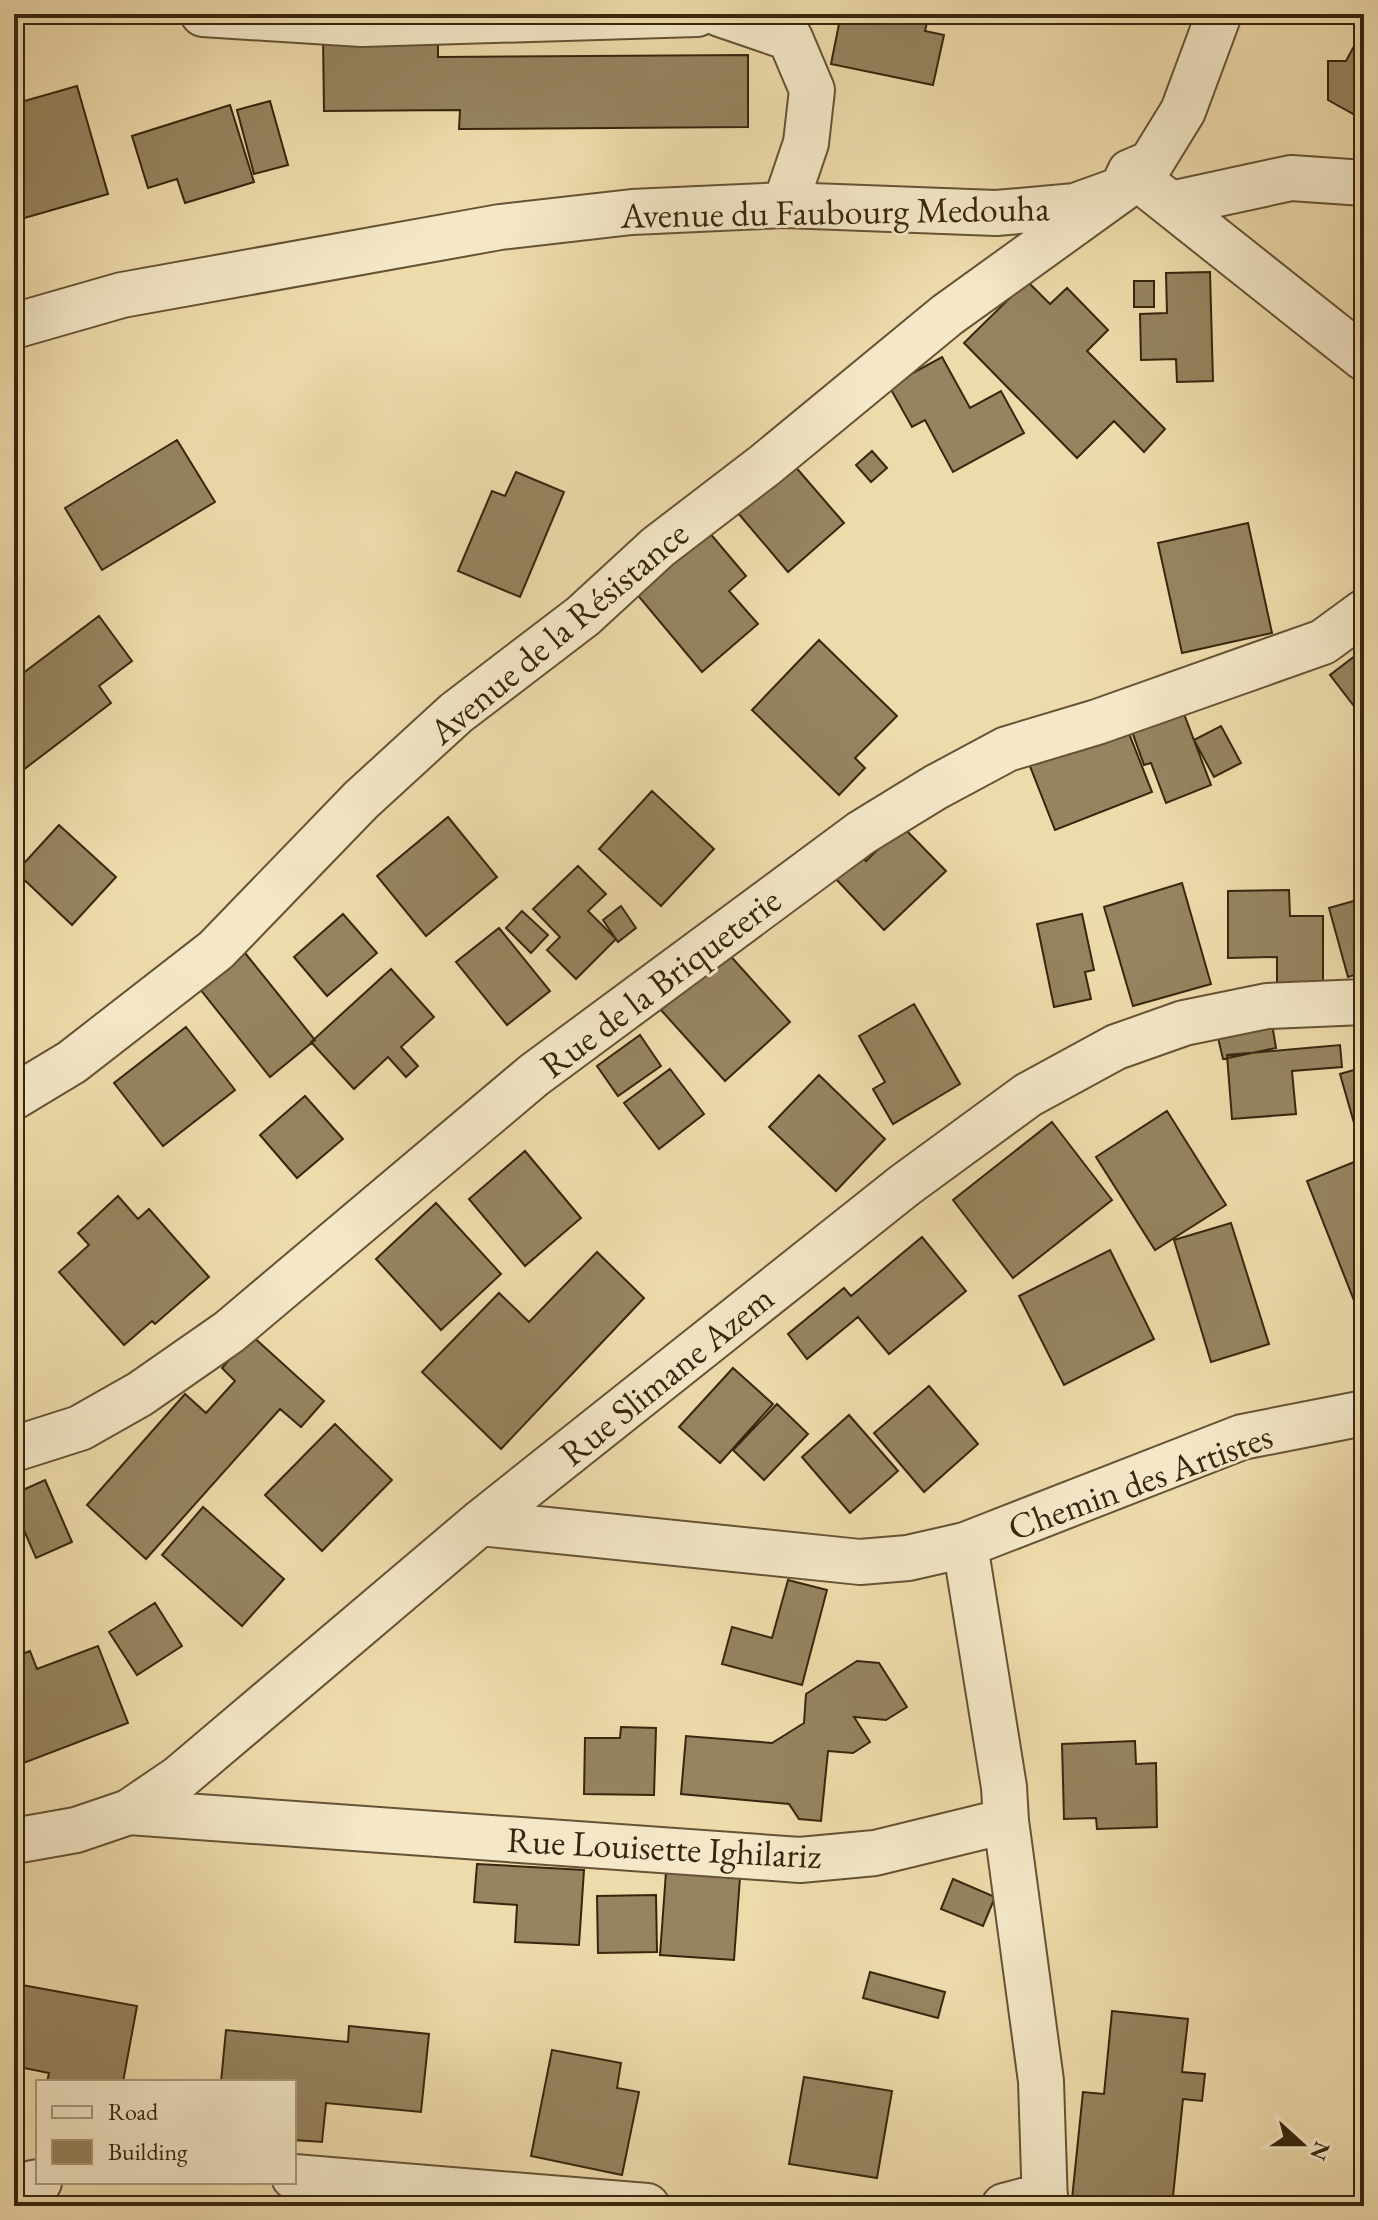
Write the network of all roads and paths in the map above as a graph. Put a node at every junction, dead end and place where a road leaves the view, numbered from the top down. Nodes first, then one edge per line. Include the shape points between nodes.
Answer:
1 (203, 14) edge
2 (697, 14) edge
3 (720, 14) edge
4 (1219, 14) edge
5 (1126, 181) junction
6 (1364, 183) edge
7 (1171, 204) junction
8 (785, 205) junction
9 (14, 326) edge
10 (1364, 358) edge
11 (1364, 612) edge
12 (1364, 1002) edge
13 (14, 1097) edge
14 (1364, 1413) edge
15 (14, 1449) edge
16 (480, 1523) junction
17 (965, 1545) junction
18 (129, 1812) junction
19 (1006, 1821) junction
20 (14, 1841) edge
21 (296, 2177) edge
22 (36, 2182) edge
23 (14, 2194) edge
24 (1031, 2202) edge
25 (647, 2206) edge

1 - 2 street via 362,24
3 - 8 street via 790,38 812,90 806,143
4 - 5 street, Avenue du Faubourg Medouha via 1183,111 1151,163
5 - 7 street
5 - 8 street, Avenue du Faubourg Medouha via 1075,206 996,213
5 - 13 street, Avenue de la Résistance via 947,315 658,547 583,616 456,713 361,800 216,950 72,1062
6 - 7 street via 1291,178
7 - 10 street
8 - 9 street, Avenue du Faubourg Medouha via 632,212 500,227 122,295
11 - 15 street, Rue de la Briqueterie via 1323,642 1007,749 861,833 534,1075 229,1332 80,1428
12 - 16 street, Rue Slimane Azem via 1267,1006 1184,1023 1116,1047 1028,1095 905,1185
14 - 17 street, Chemin des Artistes via 1242,1437
16 - 17 street via 860,1562
16 - 18 street, Rue Slimane Azem via 179,1778
17 - 19 street
18 - 19 street, Rue Louisette Ighilariz via 800,1860 875,1853
18 - 20 street, Rue Slimane Azem via 76,1830
19 - 24 street via 1041,2081
21 - 25 street
22 - 23 street

